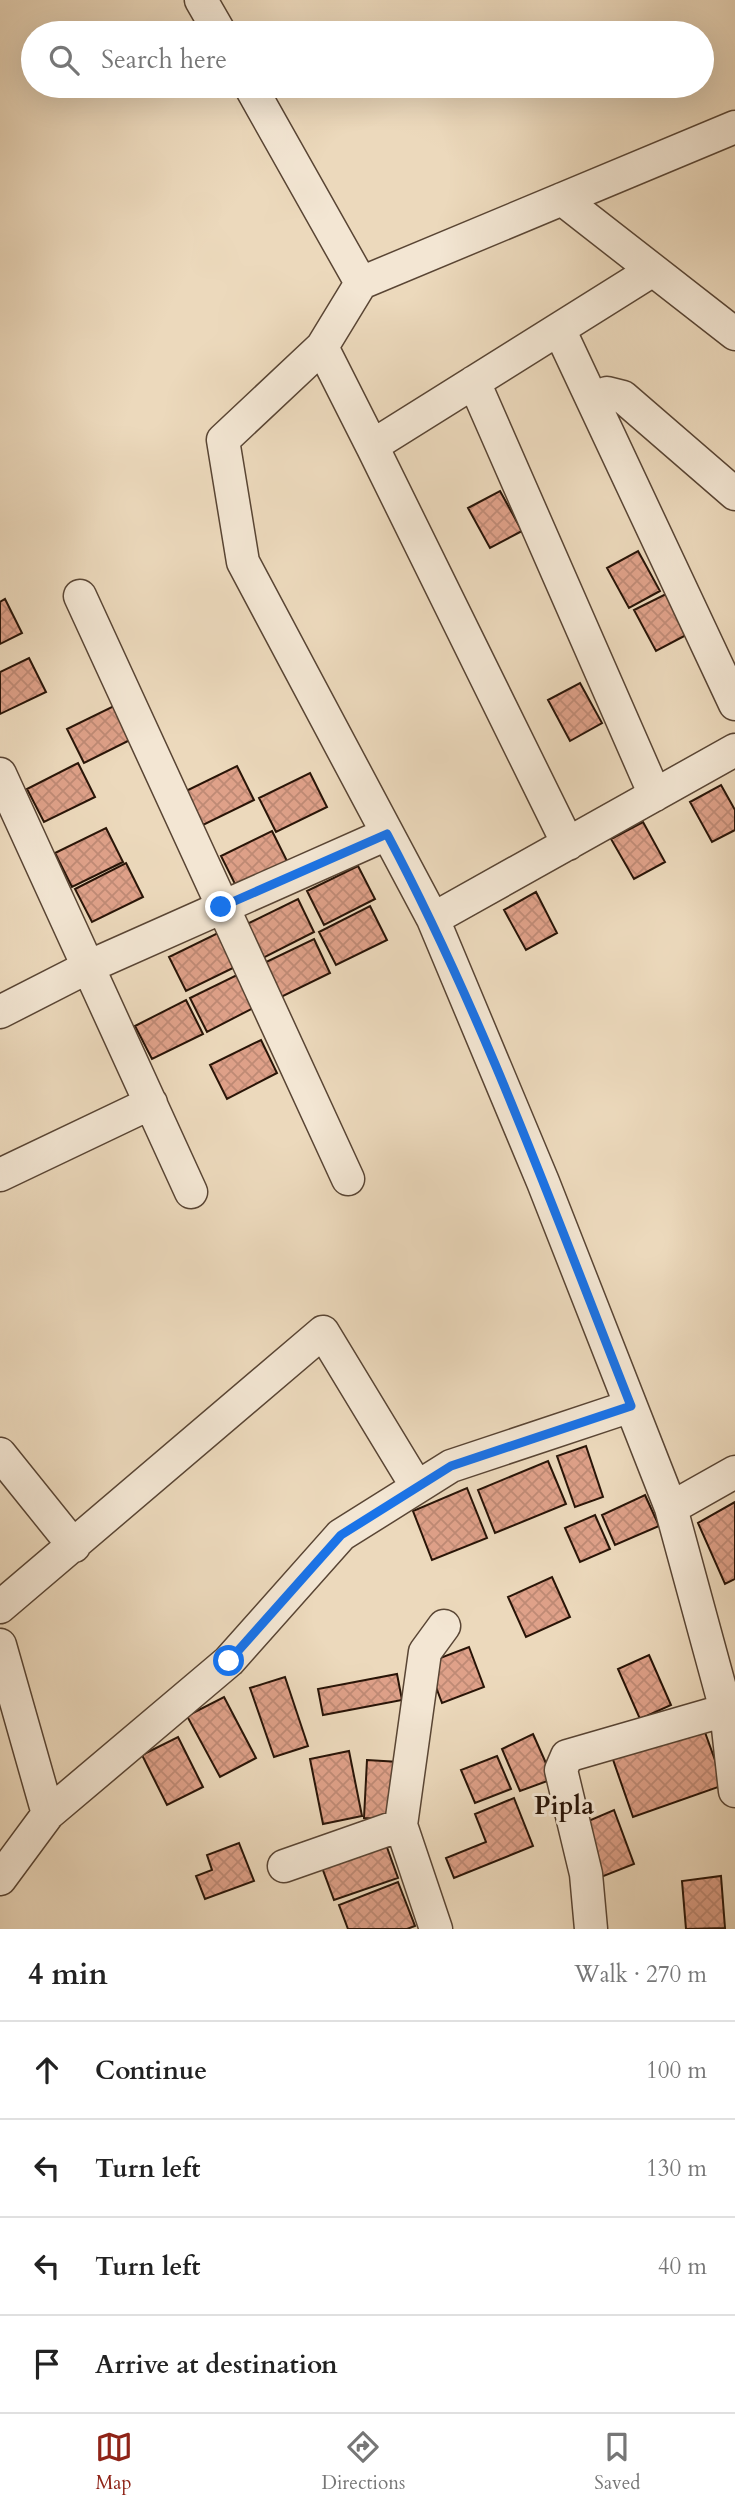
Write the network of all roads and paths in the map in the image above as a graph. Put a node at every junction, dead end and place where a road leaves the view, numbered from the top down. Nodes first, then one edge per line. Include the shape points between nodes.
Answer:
1 (201, 0) edge
2 (213, 21) edge
3 (257, 98) edge
4 (735, 127) edge
5 (562, 199) junction
6 (653, 270) junction
7 (360, 283) junction
8 (559, 329) junction
9 (735, 334) edge
10 (322, 347) junction
11 (474, 382) junction
12 (592, 398) junction
13 (372, 446) junction
14 (735, 494) edge
15 (80, 596) dead end
16 (735, 704) edge
17 (735, 750) edge
18 (0, 774) edge
19 (655, 795) junction
20 (387, 834) junction
21 (568, 844) junction
22 (221, 907) junction
23 (433, 919) junction
24 (90, 966) junction
25 (0, 1012) edge
26 (151, 1103) junction
27 (0, 1175) edge
28 (348, 1179) dead end
29 (191, 1192) dead end
30 (631, 1406) junction
31 (0, 1454) edge
32 (735, 1472) edge
33 (417, 1487) junction
34 (671, 1508) junction
35 (74, 1546) junction
36 (0, 1607) edge
37 (443, 1626) dead end
38 (0, 1645) edge
39 (726, 1710) junction
40 (10, 1725) edge
41 (735, 1791) edge
42 (48, 1814) junction
43 (401, 1825) junction
44 (284, 1866) dead end
45 (0, 1879) edge
46 (436, 1929) edge
47 (591, 1929) edge

1 - 2 street
3 - 7 street
4 - 5 street
5 - 6 street
5 - 7 street
6 - 8 street
6 - 9 street
7 - 10 street
8 - 11 street
8 - 12 street
10 - 13 street
10 - 20 street via 223,440 243,562
11 - 13 street
11 - 19 street
12 - 14 street via 607,393 623,397
12 - 16 street
13 - 21 street
15 - 22 street
17 - 19 street
18 - 24 street
19 - 21 street
20 - 22 street
20 - 23 street
21 - 23 street
22 - 24 street
22 - 28 street
23 - 30 street
24 - 25 street
24 - 26 street
26 - 27 street
26 - 29 street
30 - 33 street via 451,1466
30 - 34 street
31 - 35 street
32 - 34 street
33 - 35 street via 323,1332
33 - 42 street via 341,1535 229,1661
34 - 39 street
35 - 36 street
37 - 43 street via 425,1652
38 - 40 street
39 - 41 street
39 - 47 street via 567,1756 561,1770 586,1874
40 - 42 street
42 - 45 street
43 - 44 street
43 - 46 street

